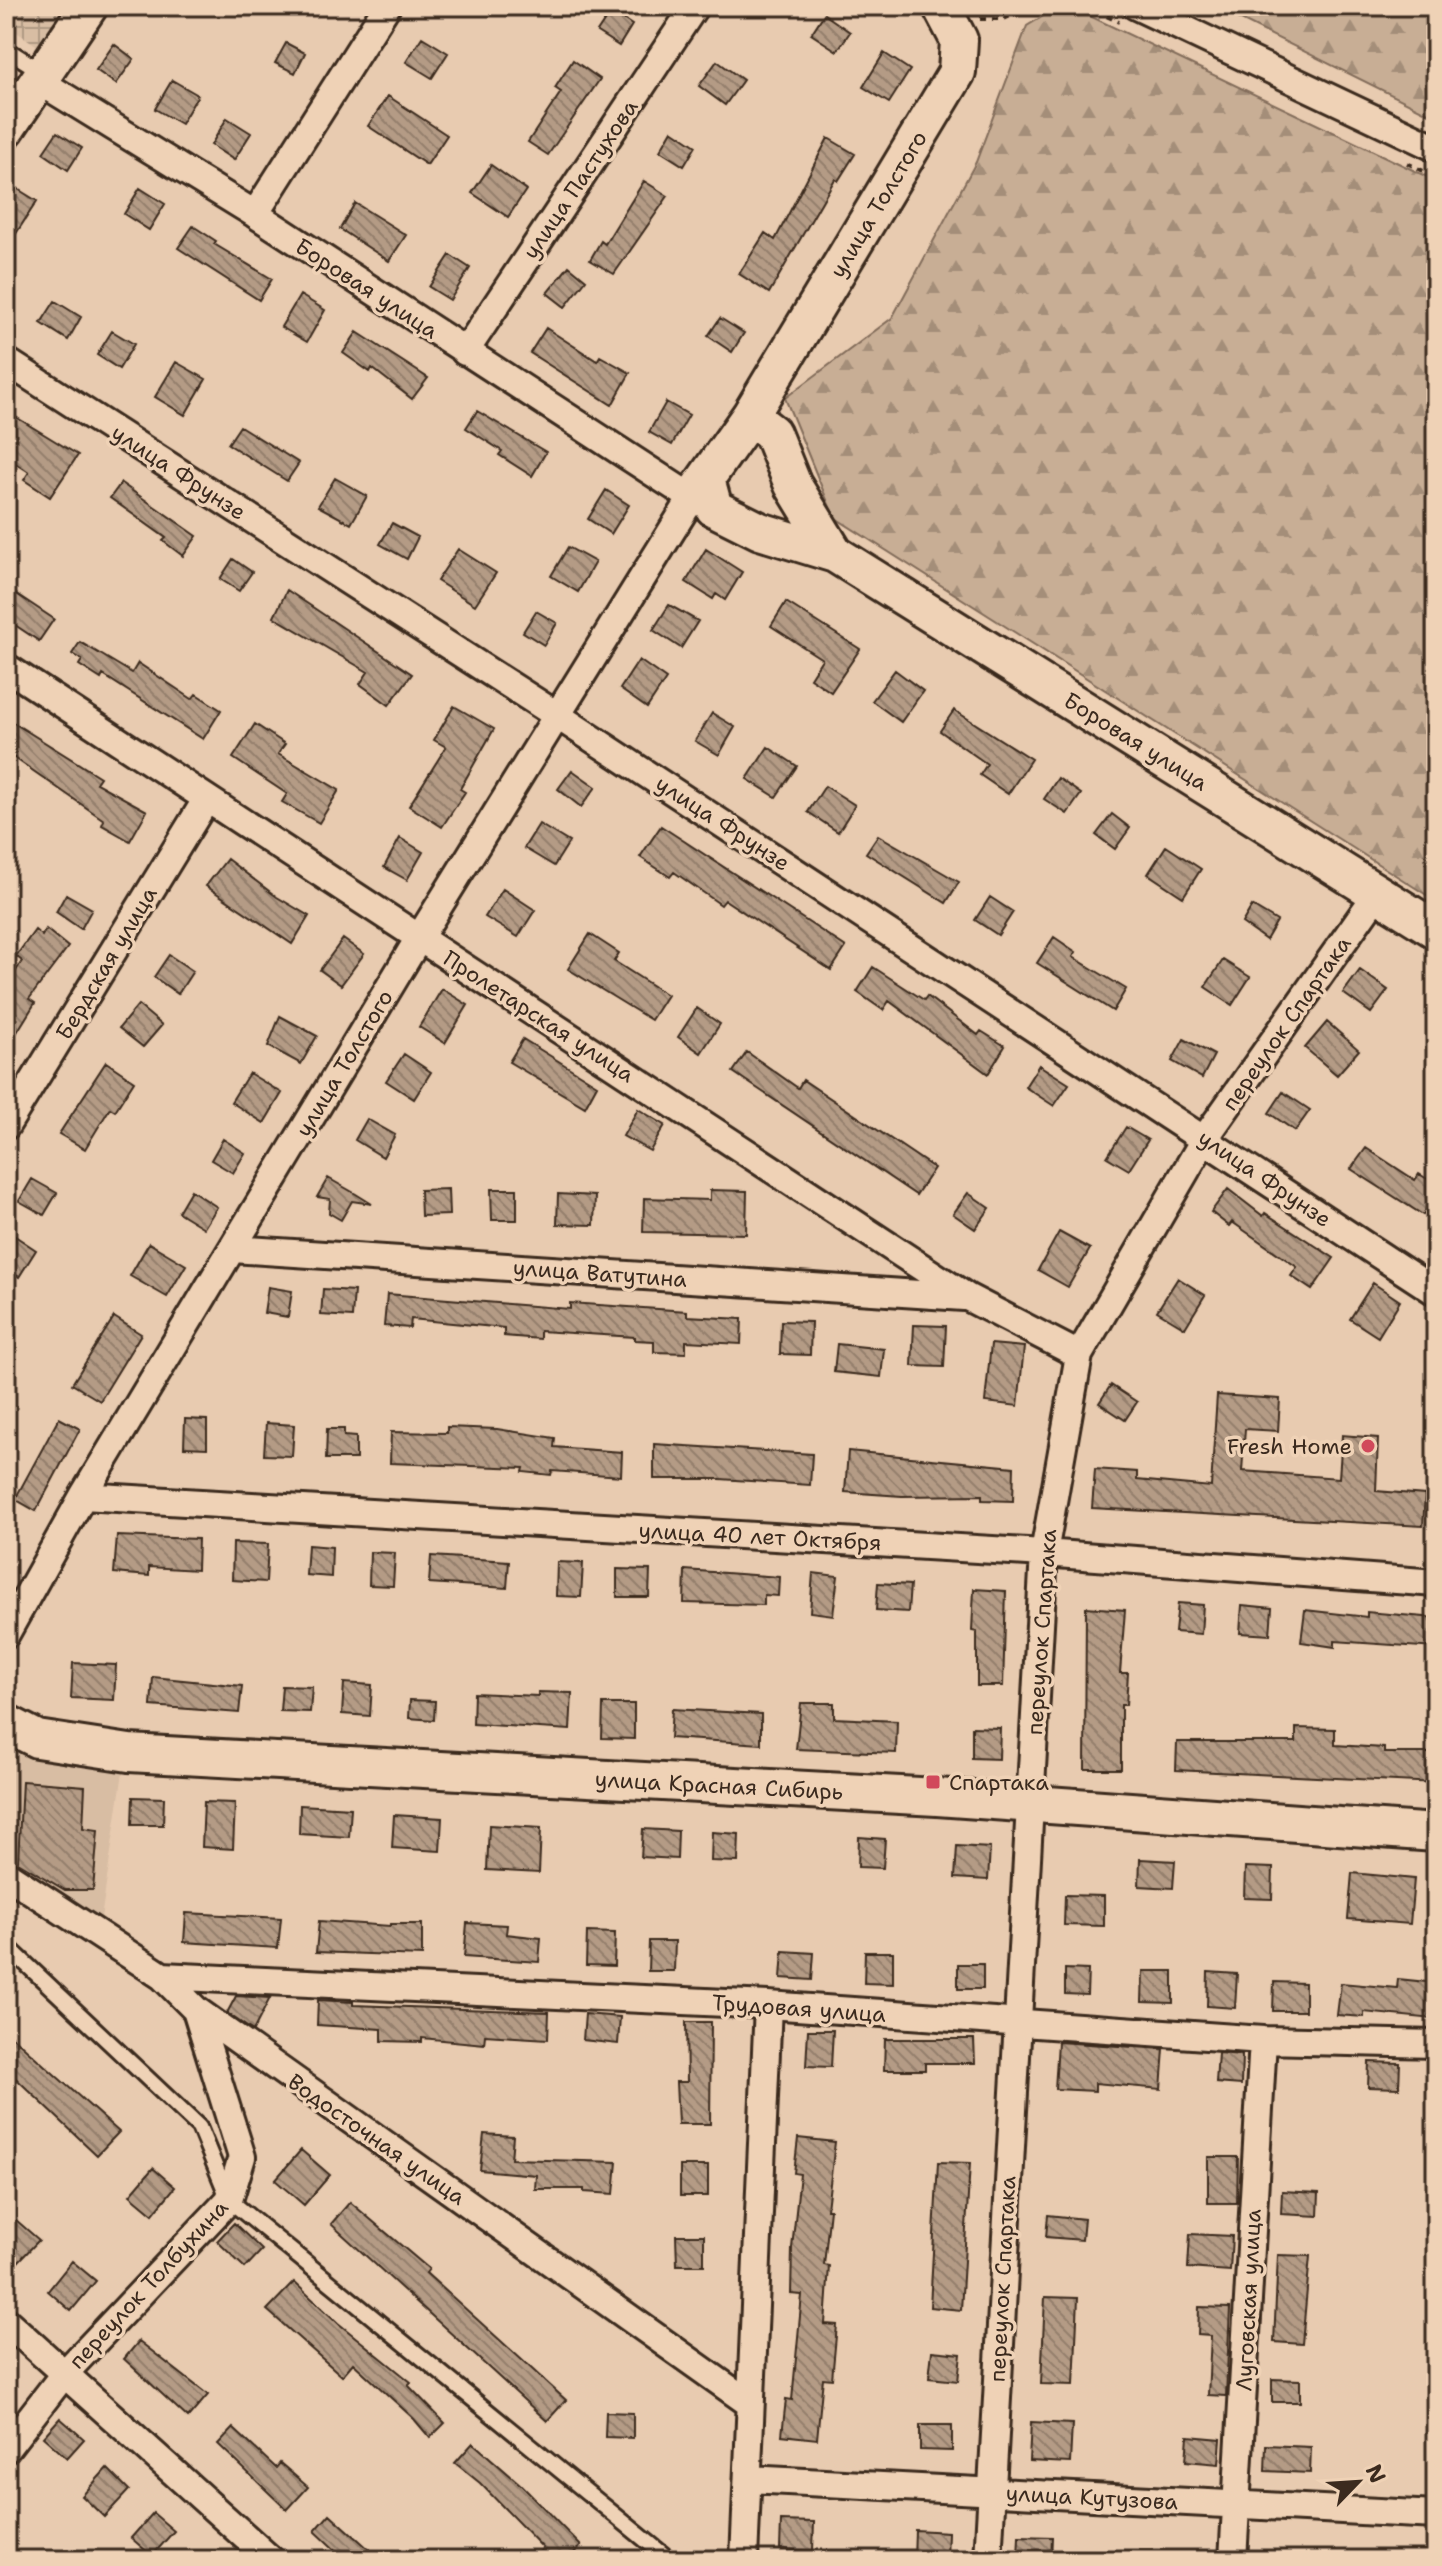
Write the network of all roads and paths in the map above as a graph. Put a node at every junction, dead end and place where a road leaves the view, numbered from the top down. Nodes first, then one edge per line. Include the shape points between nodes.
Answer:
1 (89, 6) edge
2 (387, 6) edge
3 (695, 6) edge
4 (1032, 6) edge
5 (1136, 6) edge
6 (946, 12) edge
7 (6, 49) edge
8 (42, 78) junction
9 (6, 129) edge
10 (1436, 148) edge
11 (255, 214) junction
12 (465, 352) junction
13 (6, 361) edge
14 (750, 416) junction
15 (793, 485) junction
16 (704, 495) junction
17 (760, 531) junction
18 (835, 554) junction
19 (6, 667) edge
20 (558, 716) junction
21 (206, 800) junction
22 (1379, 891) junction
23 (1436, 930) edge
24 (419, 938) junction
25 (6, 1126) edge
26 (1205, 1138) junction
27 (233, 1249) junction
28 (1436, 1292) edge
29 (967, 1297) junction
30 (1079, 1355) junction
31 (83, 1496) junction
32 (1044, 1553) junction
33 (1436, 1583) edge
34 (6, 1634) edge
35 (6, 1723) edge
36 (1030, 1803) junction
37 (1436, 1833) edge
38 (6, 1874) edge
39 (6, 1945) edge
40 (162, 1976) junction
41 (768, 2005) junction
42 (196, 2010) junction
43 (1016, 2023) junction
44 (1263, 2040) junction
45 (1436, 2044) edge
46 (229, 2200) junction
47 (6, 2321) edge
48 (64, 2374) junction
49 (749, 2403) junction
50 (6, 2449) edge
51 (749, 2479) junction
52 (991, 2492) junction
53 (1236, 2504) junction
54 (1436, 2515) edge
55 (271, 2560) edge
56 (670, 2560) edge
57 (744, 2560) edge
58 (988, 2560) edge
59 (1233, 2560) edge

1 - 8 street
2 - 11 street
3 - 12 street, улица Пастухова
4 - 6 path via 1004,19
5 - 10 street
6 - 14 street, улица Толстого via 959,40 957,72
7 - 8 lane
8 - 9 street
8 - 11 street, Боровая улица
11 - 12 street, Боровая улица
12 - 16 street, Боровая улица
13 - 20 street, улица Фрунзе
14 - 15 street via 772,433
14 - 16 street, улица Толстого
15 - 17 street via 794,512 781,527
15 - 18 street
16 - 17 street
16 - 20 street, улица Толстого
17 - 18 street
18 - 22 street, Боровая улица
19 - 21 street, Пролетарская улица
20 - 24 street, улица Толстого
20 - 26 street, улица Фрунзе
21 - 24 street, Пролетарская улица
21 - 25 street, Бердская улица
22 - 23 street, Боровая улица
22 - 26 street, переулок Спартака
24 - 27 street, улица Толстого
24 - 29 street, Пролетарская улица
26 - 28 street, улица Фрунзе
26 - 30 street, переулок Спартака
27 - 29 street, улица Ватутина
27 - 31 street, улица Толстого
29 - 30 street, Пролетарская улица
30 - 32 street, переулок Спартака
31 - 32 street, улица 40 лет Октября
31 - 34 street, улица Толстого
32 - 33 street, улица 40 лет Октября
32 - 36 street, переулок Спартака
35 - 36 street, улица Красная Сибирь via 37,1739 129,1753
36 - 37 street, улица Красная Сибирь
36 - 43 street, переулок Спартака
38 - 40 street, Водосточная улица
39 - 46 lane via 199,2127
40 - 41 street, Трудовая улица
40 - 42 street, Водосточная улица
41 - 43 street, Трудовая улица
41 - 49 street
42 - 46 street, переулок Толбухина via 242,2157
42 - 49 street, Водосточная улица
43 - 44 street, Трудовая улица
43 - 52 street, переулок Спартака
44 - 45 street, Трудовая улица
44 - 53 street, Луговская улица
46 - 48 street, переулок Толбухина
46 - 56 lane
47 - 48 street
48 - 50 street, переулок Толбухина
48 - 55 street
49 - 51 street
51 - 52 street, улица Кутузова
51 - 57 street
52 - 53 street, улица Кутузова
52 - 58 street, переулок Спартака
53 - 54 street, улица Кутузова
53 - 59 street, Луговская улица

